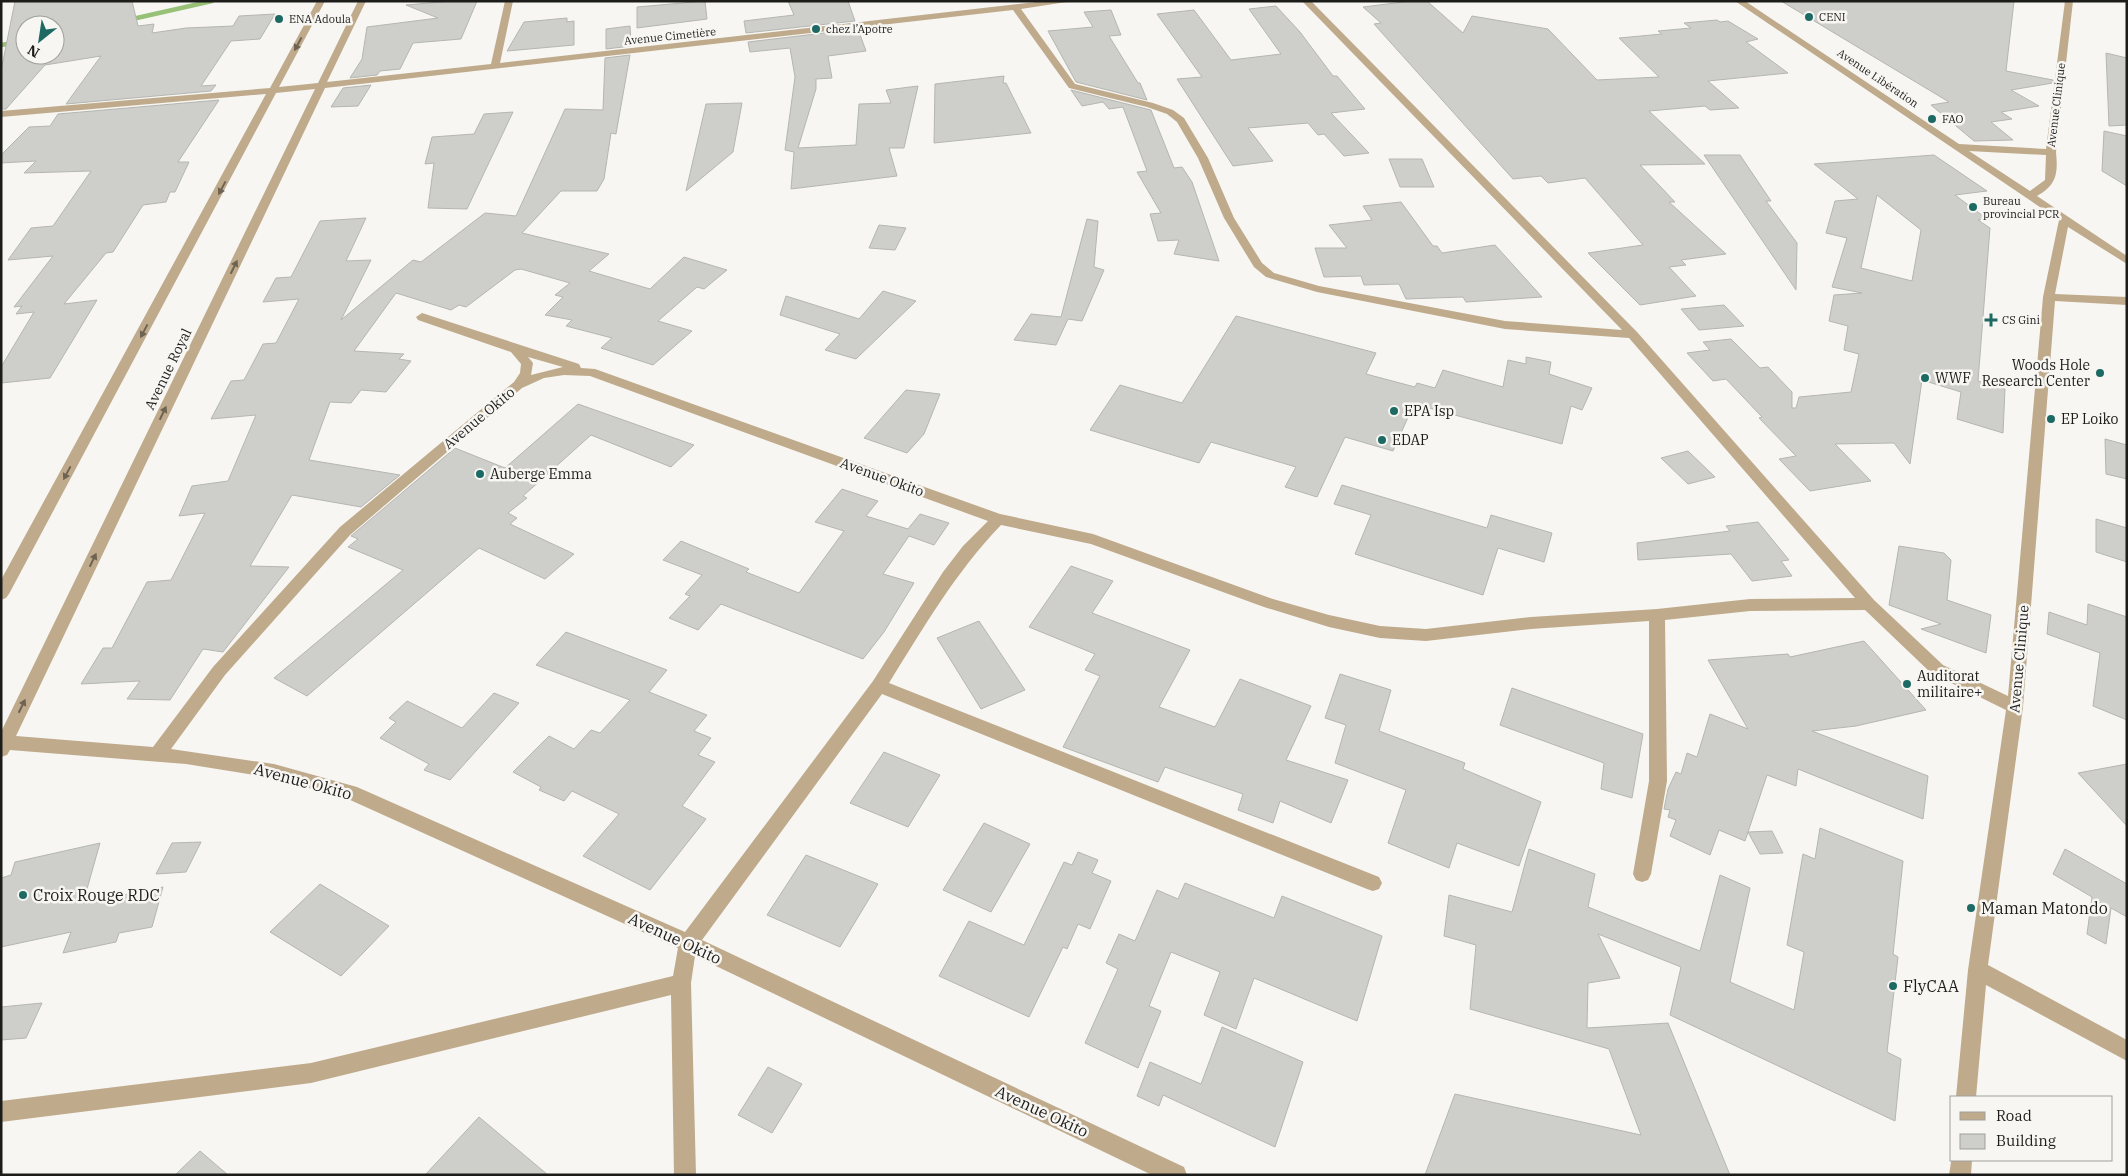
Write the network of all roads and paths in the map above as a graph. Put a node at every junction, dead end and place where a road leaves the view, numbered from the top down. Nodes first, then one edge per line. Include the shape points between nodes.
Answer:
1 (321, 1) edge
2 (362, 1) edge
3 (509, 1) edge
4 (1069, 1) edge
5 (1306, 1) edge
6 (1739, 1) edge
7 (2069, 1) edge
8 (1016, 8) junction
9 (495, 67) junction
10 (320, 86) junction
11 (274, 91) junction
12 (1, 114) edge
13 (1959, 147) junction
14 (2051, 152) junction
15 (2028, 196) junction
16 (2064, 221) junction
17 (2127, 261) edge
18 (2050, 297) junction
19 (2127, 301) edge
20 (422, 317) dead end
21 (1633, 335) junction
22 (516, 349) junction
23 (591, 372) junction
24 (518, 385) junction
25 (998, 519) junction
26 (1, 594) edge
27 (1869, 604) junction
28 (1658, 615) junction
29 (878, 686) junction
30 (2015, 707) junction
31 (2, 745) edge
32 (157, 755) junction
33 (1642, 874) dead end
34 (1373, 883) dead end
35 (688, 943) junction
36 (1978, 970) junction
37 (681, 984) junction
38 (2127, 1051) edge
39 (1966, 1096) edge
40 (1, 1112) edge
41 (1961, 1161) edge
42 (685, 1175) edge
43 (1176, 1175) edge
44 (1960, 1175) edge

1 -> 11 street
2 - 10 street, Avenue Royal
3 - 9 street
4 - 8 street, Avenue Cimetière
5 - 21 street
6 - 13 street, Avenue Libération
7 - 14 street, Avenue Clinique
8 - 9 street, Avenue Cimetière
8 - 21 street via 1072,86 1150,105 1181,120 1203,158 1229,218 1258,265 1270,275 1317,289 1505,325
9 - 10 street, Avenue Cimetière
10 - 11 street, Avenue Cimetière
31 -> 10 street, Avenue Royal
11 - 12 street, Avenue Cimetière
11 -> 26 street
13 - 14 street
13 - 15 street, Avenue Libération
14 - 15 street, Avenue Clinique via 2052,177 2046,187
15 - 16 street, Avenue Libération
16 - 17 street, Avenue Libération
16 - 18 street, Avenue Clinique
18 - 19 street
18 - 30 street, Avenue Clinique
20 - 22 street
21 - 27 street
22 - 23 street
22 - 24 street via 527,363 526,373
23 - 24 street, Avenue Okito via 556,372
23 - 25 street, Avenue Okito
24 - 32 street, Avenue Okito via 345,531 219,671
25 - 28 street, Avenue Okito via 1093,539 1269,603 1380,632 1426,635 1532,623
25 - 29 street via 948,576
27 - 28 street, Avenue Okito via 1750,605
27 - 30 street via 1937,670
28 - 33 street via 1658,781
29 - 34 street
29 - 35 street
30 - 36 street, Avenue Clinique
31 - 32 street, Avenue Okito
32 - 35 street, Avenue Okito via 274,771 351,792
35 - 37 street
35 - 43 street, Avenue Okito
36 - 38 street
36 - 39 street, Avenue Clinique
37 - 40 street via 311,1073
37 - 42 street
41 - 44 street

